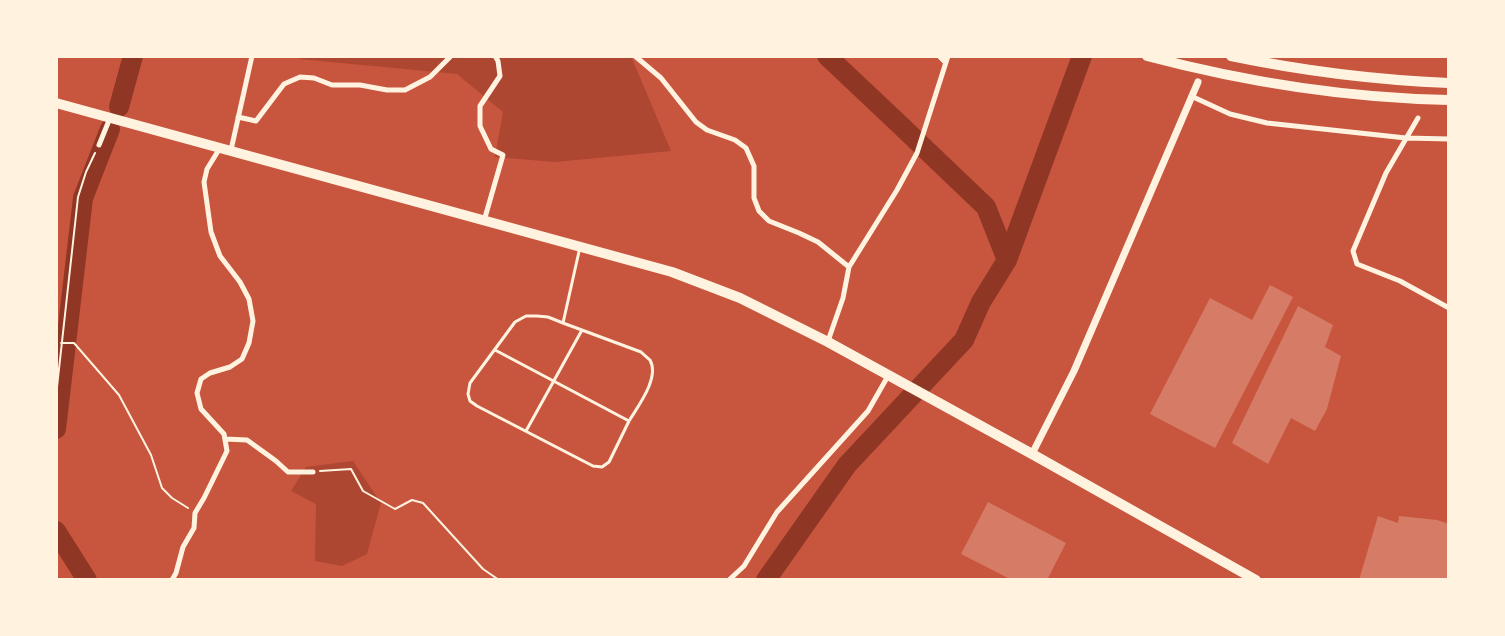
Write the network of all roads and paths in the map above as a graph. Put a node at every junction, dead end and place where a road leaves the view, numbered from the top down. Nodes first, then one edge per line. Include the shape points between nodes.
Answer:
1 (252, 56) edge
2 (451, 56) edge
3 (494, 56) edge
4 (635, 56) edge
5 (939, 56) edge
6 (1147, 56) edge
7 (1231, 56) edge
8 (946, 59) edge
9 (1198, 82) dead end
10 (1449, 83) edge
11 (1192, 96) junction
12 (1449, 100) edge
13 (56, 103) edge
14 (238, 117) junction
15 (110, 118) junction
16 (1418, 118) dead end
17 (1406, 138) junction
18 (1449, 139) edge
19 (99, 144) joint
20 (220, 148) junction
21 (231, 150) junction
22 (484, 221) junction
23 (580, 247) junction
24 (849, 267) junction
25 (1449, 308) edge
26 (563, 322) junction
27 (582, 330) junction
28 (828, 342) junction
29 (63, 343) junction
30 (495, 350) junction
31 (888, 376) junction
32 (554, 381) junction
33 (57, 389) edge
34 (56, 396) edge
35 (629, 421) junction
36 (526, 432) junction
37 (225, 439) junction
38 (1032, 454) junction
39 (313, 472) joint
40 (195, 513) junction
41 (172, 580) edge
42 (499, 580) edge
43 (729, 580) edge
44 (1256, 580) edge

1 - 14 street
2 - 14 street via 430,77 405,90 332,85 300,77 284,84 256,121
3 - 22 street via 500,76 480,106 480,126 491,149 502,155
4 - 24 street via 661,78 696,122 746,148 754,166 754,198 768,221 818,242
5 - 8 street
6 - 12 highway via 1264,82 1357,94
7 - 10 highway via 1358,77
8 - 24 street via 917,153
9 - 11 street
11 - 17 street via 1230,114 1267,123
11 - 38 street via 1074,371
13 - 15 highway
14 - 21 street
15 - 19 street
15 - 20 highway
16 - 17 street
17 - 18 street
17 - 25 street via 1386,174 1353,252 1357,264 1400,281
19 - 29 path via 78,197
20 - 21 highway
20 - 37 street via 207,169 204,182 211,232 220,256 249,299 253,321 242,359 201,379 197,393 201,408
21 - 22 highway
22 - 23 highway
23 - 26 lane
23 - 28 highway via 672,272 740,298
24 - 28 street via 843,298
26 - 27 lane
26 - 30 lane via 548,317 526,316 516,322
27 - 32 lane
27 - 35 lane via 641,352 650,360 653,374
28 - 31 highway
29 - 33 path
29 - 40 path via 74,343 119,395 151,455 162,488
30 - 32 lane
30 - 36 lane via 470,383 470,401
31 - 38 highway
31 - 43 street via 868,411 777,512 744,566
32 - 35 lane
32 - 36 lane
33 - 34 path
35 - 36 lane via 609,462 602,468
37 - 39 street via 247,440 288,472
37 - 40 street via 227,451
38 - 44 highway
39 - 42 path via 351,469 363,491 395,509 412,500 423,503 483,569
40 - 41 street via 194,528 183,547

